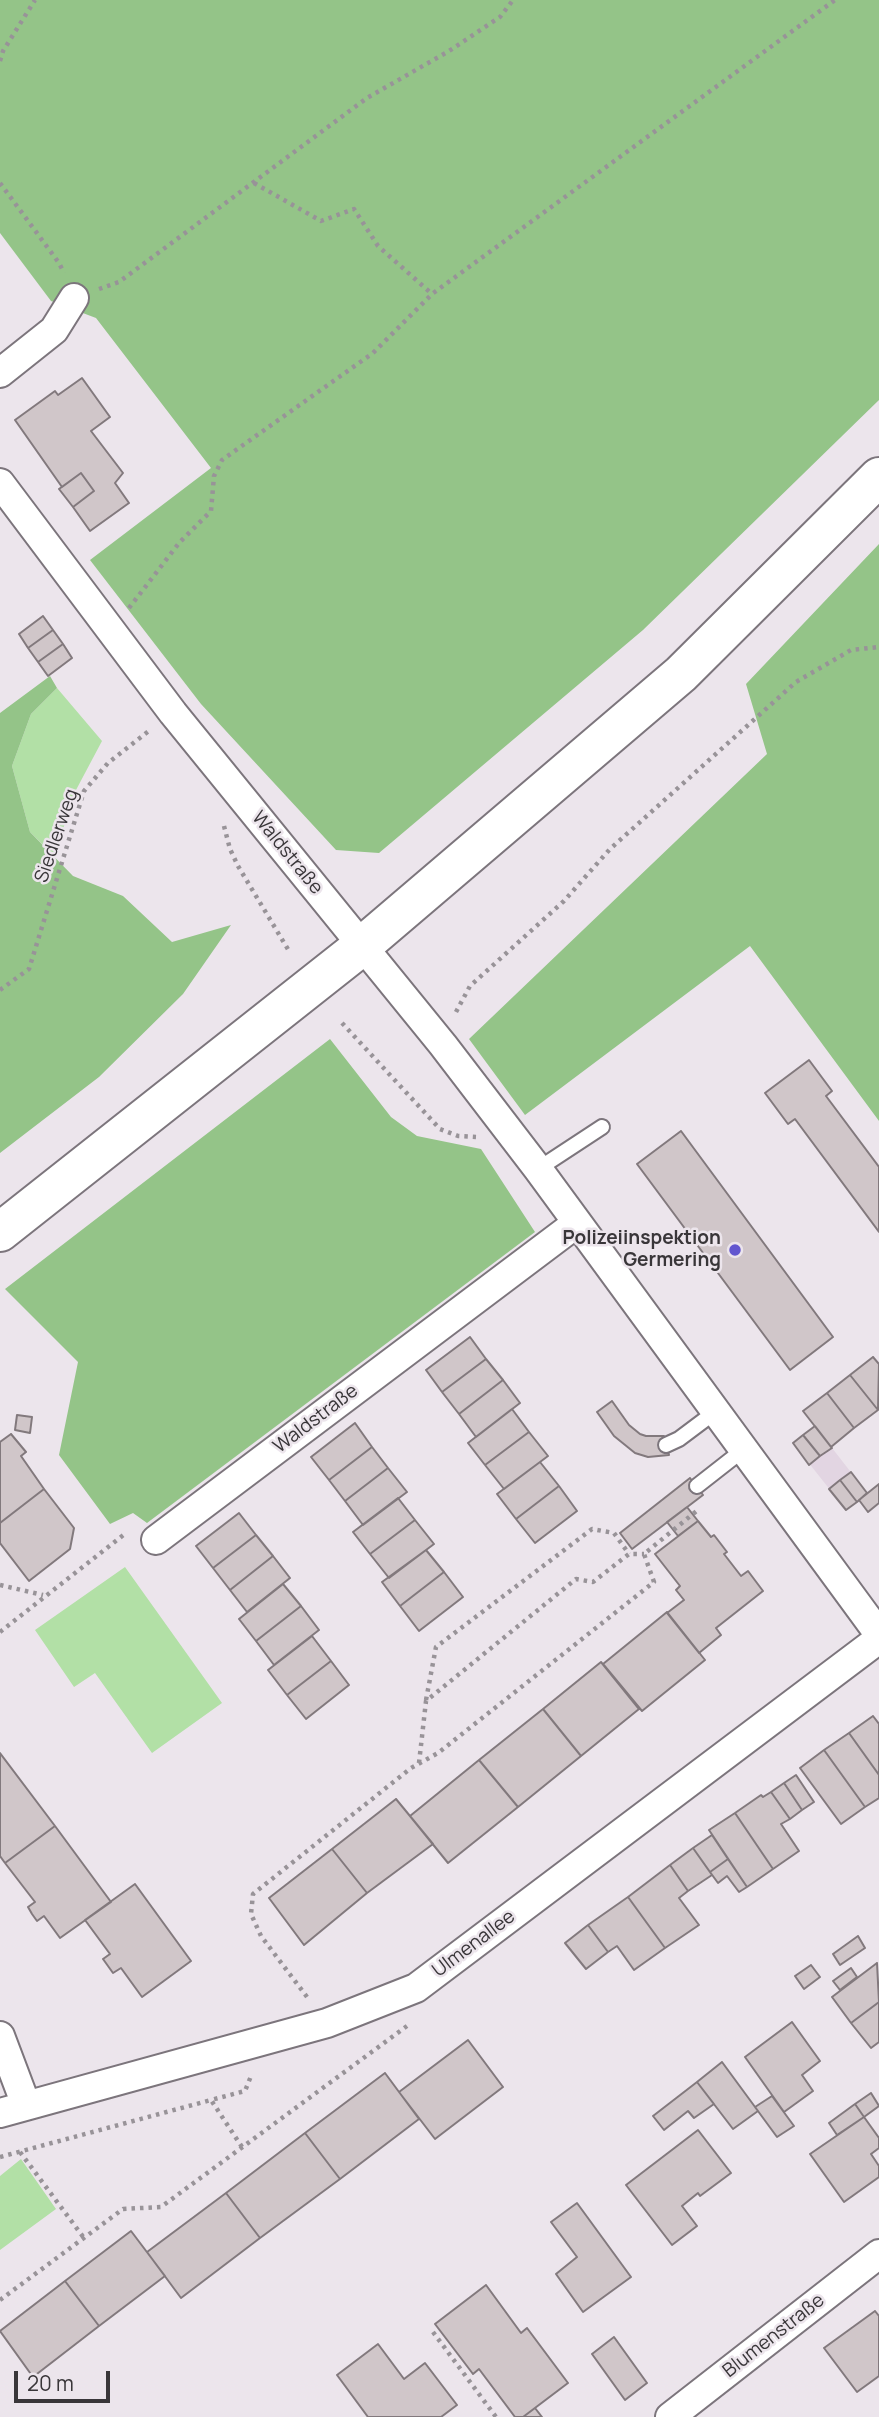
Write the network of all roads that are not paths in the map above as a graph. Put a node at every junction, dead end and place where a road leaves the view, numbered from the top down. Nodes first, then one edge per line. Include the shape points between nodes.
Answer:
1 (74, 298) road end
2 (0, 373) edge
3 (879, 477) edge
4 (0, 483) edge
5 (362, 946) junction
6 (602, 1127) dead end
7 (538, 1169) junction
8 (577, 1223) junction
9 (0, 1232) edge
10 (715, 1412) junction
11 (666, 1445) dead end
12 (743, 1450) junction
13 (696, 1486) dead end
14 (156, 1539) road end
15 (879, 1637) edge
16 (0, 2036) edge
17 (13, 2109) edge
18 (879, 2254) edge
19 (670, 2417) edge

1 - 2 street via 54,330
3 - 5 main road via 681,674
4 - 5 street, Waldstraße via 173,713
5 - 7 street, Waldstraße
5 - 9 main road
6 - 7 lane
7 - 8 street, Waldstraße
8 - 10 street, Waldstraße
8 - 14 street, Waldstraße
10 - 11 lane
10 - 12 street, Waldstraße
12 - 13 lane
12 - 15 street, Waldstraße
15 - 17 street, Ulmenallee via 416,1988 327,2023
16 - 17 street
18 - 19 street, Blumenstraße

